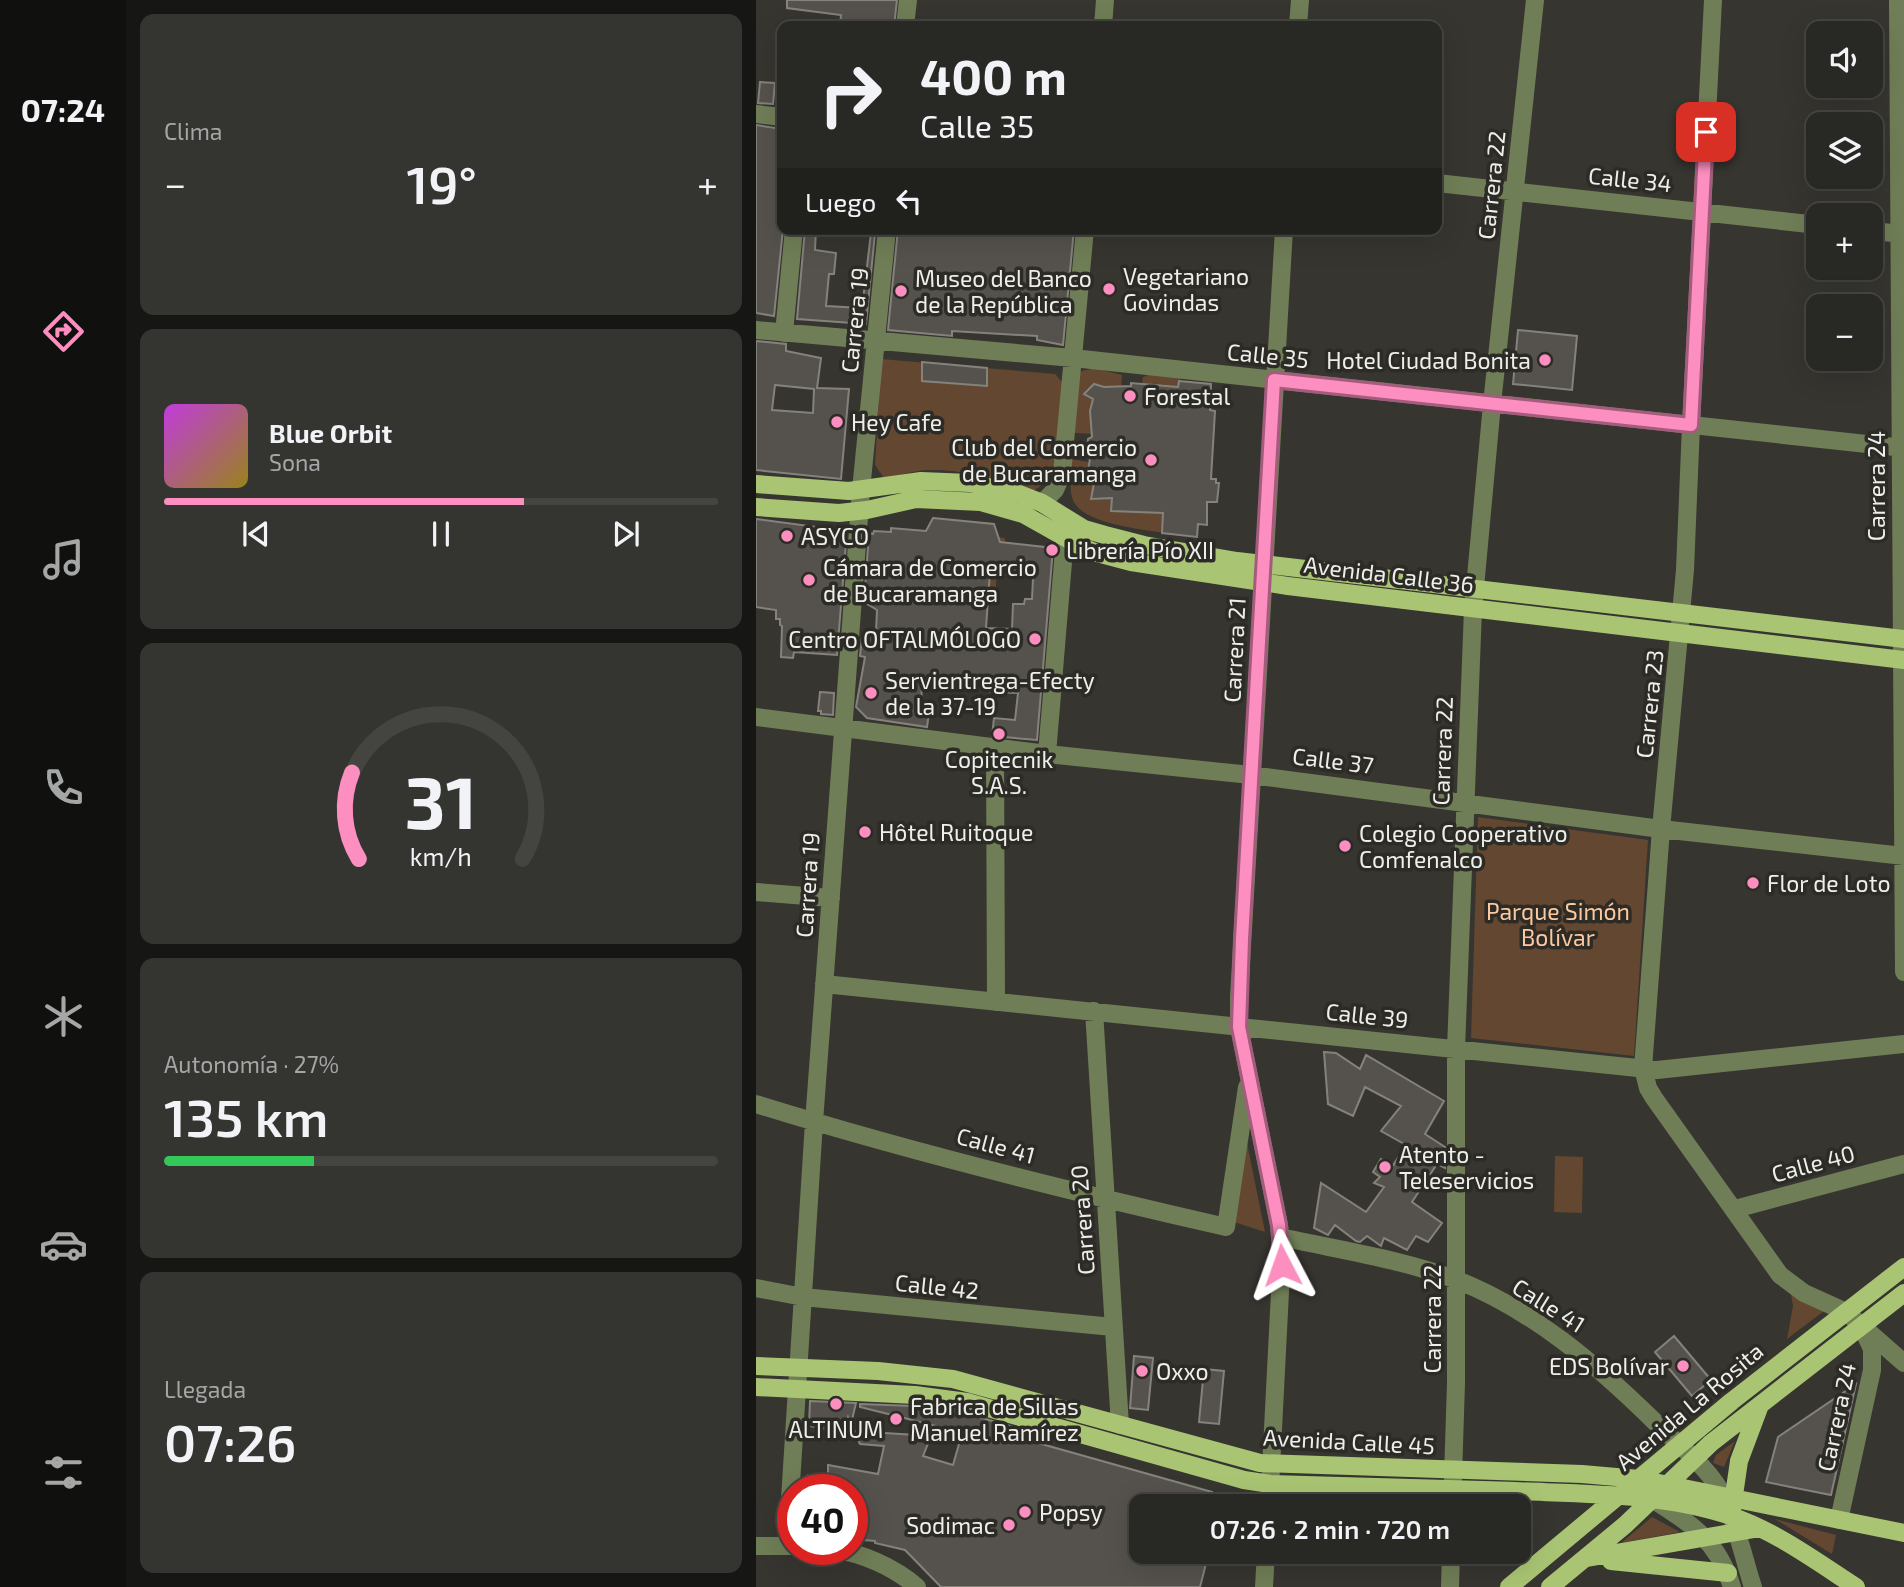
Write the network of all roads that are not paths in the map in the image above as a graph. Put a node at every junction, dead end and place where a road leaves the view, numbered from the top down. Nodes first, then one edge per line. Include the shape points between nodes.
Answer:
1 (908, 0) edge
2 (1105, 0) edge
3 (1300, 0) edge
4 (1535, 0) edge
5 (1713, 0) edge
6 (1898, 0) edge
7 (906, 21) edge
8 (1103, 21) edge
9 (1298, 21) edge
10 (1901, 108) edge
11 (756, 114) edge
12 (777, 116) edge
13 (1442, 184) edge
14 (1516, 191) junction
15 (1702, 212) junction
16 (1806, 224) edge
17 (1883, 232) edge
18 (1902, 234) edge
19 (793, 235) edge
20 (886, 235) edge
21 (1084, 235) edge
22 (1284, 235) edge
23 (756, 330) edge
24 (784, 333) junction
25 (877, 342) junction
26 (1073, 358) junction
27 (1274, 380) junction
28 (1492, 404) junction
29 (1691, 425) junction
30 (1902, 448) edge
31 (756, 484) edge
32 (861, 490) junction
33 (1042, 503) junction
34 (756, 507) edge
35 (859, 512) junction
36 (1065, 538) junction
37 (1263, 564) junction
38 (1262, 583) junction
39 (1475, 589) junction
40 (1473, 608) junction
41 (1682, 614) junction
42 (1681, 634) junction
43 (1903, 639) edge
44 (1903, 660) edge
45 (756, 717) edge
46 (844, 727) junction
47 (995, 747) junction
48 (1047, 754) junction
49 (1251, 775) junction
50 (1465, 801) junction
51 (1661, 829) junction
52 (1903, 856) edge
53 (756, 892) edge
54 (831, 898) junction
55 (1904, 972) edge
56 (824, 984) junction
57 (996, 1002) junction
58 (1094, 1012) junction
59 (1239, 1027) junction
60 (1904, 1044) edge
61 (1456, 1049) junction
62 (1643, 1068) junction
63 (1249, 1073) junction
64 (756, 1104) edge
65 (814, 1122) junction
66 (1904, 1164) edge
67 (1105, 1200) junction
68 (1735, 1209) junction
69 (1226, 1227) joint
70 (1281, 1237) junction
71 (1904, 1267) edge
72 (1457, 1280) junction
73 (756, 1288) edge
74 (1904, 1293) edge
75 (803, 1297) junction
76 (1846, 1312) junction
77 (1861, 1326) junction
78 (1113, 1327) junction
79 (1904, 1363) edge
80 (756, 1366) edge
81 (798, 1368) junction
82 (756, 1387) edge
83 (797, 1389) junction
84 (1761, 1403) junction
85 (1119, 1425) junction
86 (1679, 1446) junction
87 (1693, 1460) junction
88 (1271, 1465) junction
89 (1453, 1470) junction
90 (793, 1474) edge
91 (1639, 1479) junction
92 (1270, 1484) junction
93 (1668, 1484) junction
94 (1562, 1493) junction
95 (1270, 1494) edge
96 (1400, 1494) edge
97 (1452, 1494) edge
98 (1531, 1494) edge
99 (1619, 1496) junction
100 (1728, 1496) junction
101 (1652, 1499) junction
102 (1839, 1520) junction
103 (1733, 1525) junction
104 (1579, 1529) junction
105 (1904, 1533) edge
106 (1706, 1538) junction
107 (756, 1546) edge
108 (777, 1546) edge
109 (1587, 1558) junction
110 (868, 1559) edge
111 (1265, 1564) edge
112 (1451, 1564) edge
113 (1730, 1580) edge
114 (918, 1587) edge
115 (1264, 1587) edge
116 (1450, 1587) edge
117 (1508, 1587) edge
118 (1550, 1587) edge
119 (1753, 1587) edge
120 (1856, 1587) edge

1 - 7 street
2 - 8 street
3 - 9 street
4 - 14 street, Carrera 22
5 - 15 street, Carrera 23
6 - 10 street, Carrera 24
10 - 18 street, Carrera 24
11 - 12 street
13 - 14 street, Calle 34
14 - 15 street, Calle 34
14 - 28 street, Carrera 22
15 - 16 street, Calle 34
15 - 29 street, Carrera 23
17 - 18 street
18 - 30 street, Carrera 24
19 - 24 street
20 - 25 street, Carrera 19
21 - 26 street
22 - 27 street, Carrera 21
23 - 24 street, Calle 35
24 - 25 street, Calle 35
25 - 26 street, Calle 35
25 - 32 street, Carrera 19
26 - 27 street, Calle 35
26 - 33 street via 1062,474
27 - 28 street, Calle 35
27 - 37 street, Carrera 21
28 - 29 street, Calle 35
28 - 39 street, Carrera 22
29 - 30 street, Calle 35
29 - 41 street, Carrera 23
30 - 43 street, Carrera 24
31 - 32 main road, Avenida Calle 36
32 - 33 main road, Avenida Calle 36 via 945,481 995,487
32 - 35 street, Carrera 19
33 - 37 main road, Avenida Calle 36 via 1084,528 1122,540
34 - 35 main road, Avenida Calle 36
35 - 36 main road, Avenida Calle 36 via 916,499 981,502 1023,514
35 - 46 street, Carrera 19
36 - 38 main road, Avenida Calle 36 via 1115,559
36 - 48 street
37 - 38 street, Carrera 21
37 - 39 main road, Avenida Calle 36
38 - 40 main road, Avenida Calle 36
38 - 49 street, Carrera 21
39 - 40 street, Carrera 22
39 - 41 main road, Avenida Calle 36
40 - 42 main road, Avenida Calle 36
40 - 50 street, Carrera 22
41 - 42 street, Carrera 23
41 - 43 main road, Avenida Calle 36
42 - 44 main road, Avenida Calle 36
42 - 51 street, Carrera 23
43 - 44 street, Carrera 24
44 - 52 street, Carrera 24
45 - 46 street, Calle 37
46 - 47 street, Calle 37
46 - 54 street, Carrera 19
47 - 48 street, Calle 37
47 - 57 street
48 - 49 street, Calle 37
49 - 50 street, Calle 37
49 - 59 street, Carrera 21
50 - 51 street, Calle 37
50 - 61 street, Carrera 22
51 - 52 street, Calle 37
51 - 62 street, Carrera 23
52 - 55 street, Carrera 24
53 - 54 street
54 - 56 street, Carrera 19
56 - 57 street, Calle 39
56 - 65 street, Carrera 19
57 - 58 street, Calle 39
58 - 59 street, Calle 39
58 - 67 street, Carrera 20
59 - 61 street, Calle 39
59 - 63 street, Carrera 21
60 - 62 street, Calle 39 via 1671,1070
61 - 62 street, Calle 39
61 - 72 street, Carrera 22
62 - 68 street, Carrera 23 via 1654,1098
63 - 69 street, Carrera 21
63 - 70 street, Carrera 21
64 - 65 street, Calle 41
65 - 67 street, Calle 41
65 - 75 street, Carrera 19
66 - 68 street, Calle 40
67 - 69 street, Calle 41
67 - 78 street, Carrera 20
68 - 76 street, Carrera 23 via 1790,1284
70 - 72 street, Calle 41
70 - 88 street, Carrera 21
71 - 76 main road, Avenida La Rosita
72 - 86 street, Calle 41 via 1566,1343
72 - 89 street, Carrera 22
73 - 75 street, Calle 42
74 - 77 main road, Avenida La Rosita
75 - 78 street, Calle 42
75 - 81 street, Carrera 19
76 - 77 street, Carrera 23
76 - 86 main road, Avenida La Rosita
77 - 79 street
77 - 84 main road, Avenida La Rosita
77 - 102 street, Carrera 24 via 1873,1359
78 - 85 street, Carrera 20
80 - 81 main road, Avenida Calle 45
81 - 83 street, Carrera 19
81 - 85 main road, Avenida Calle 45 via 953,1379
82 - 83 main road, Avenida Calle 45
83 - 90 street, Carrera 19
83 - 92 main road, Avenida Calle 45 via 967,1402
84 - 87 main road, Avenida La Rosita
84 - 100 main road
85 - 88 main road, Avenida Calle 45
86 - 87 street, Calle 41
86 - 91 main road, Avenida La Rosita
87 - 93 main road, Avenida La Rosita
87 - 100 street, Calle 41
88 - 89 main road, Avenida Calle 45
88 - 92 street, Carrera 21
89 - 91 main road, Avenida Calle 45
89 - 97 street, Carrera 22
91 - 93 main road, Avenida Calle 45
91 - 99 main road, Avenida La Rosita
92 - 95 street, Carrera 21
92 - 96 main road, Avenida Calle 45
93 - 100 main road, Avenida Calle 45
93 - 101 main road, Avenida La Rosita
94 - 98 main road, Avenida Calle 45
94 - 99 main road, Avenida Calle 45
94 - 104 main road via 1579,1507
99 - 101 main road, Avenida Calle 45
99 - 104 main road, Avenida La Rosita
100 - 102 main road, Avenida Calle 45
100 - 103 main road
101 - 103 main road, Avenida Calle 45 via 1692,1505
101 - 106 street
101 - 109 main road, Avenida La Rosita
102 - 105 main road, Avenida Calle 45
103 - 106 main road
103 - 119 street
103 - 120 main road, Avenida Calle 45 via 1760,1528
104 - 117 main road, Avenida La Rosita
106 - 109 main road
106 - 113 street
107 - 108 street
109 - 113 main road
109 - 118 main road, Avenida La Rosita
110 - 114 street
111 - 115 street
112 - 116 street

